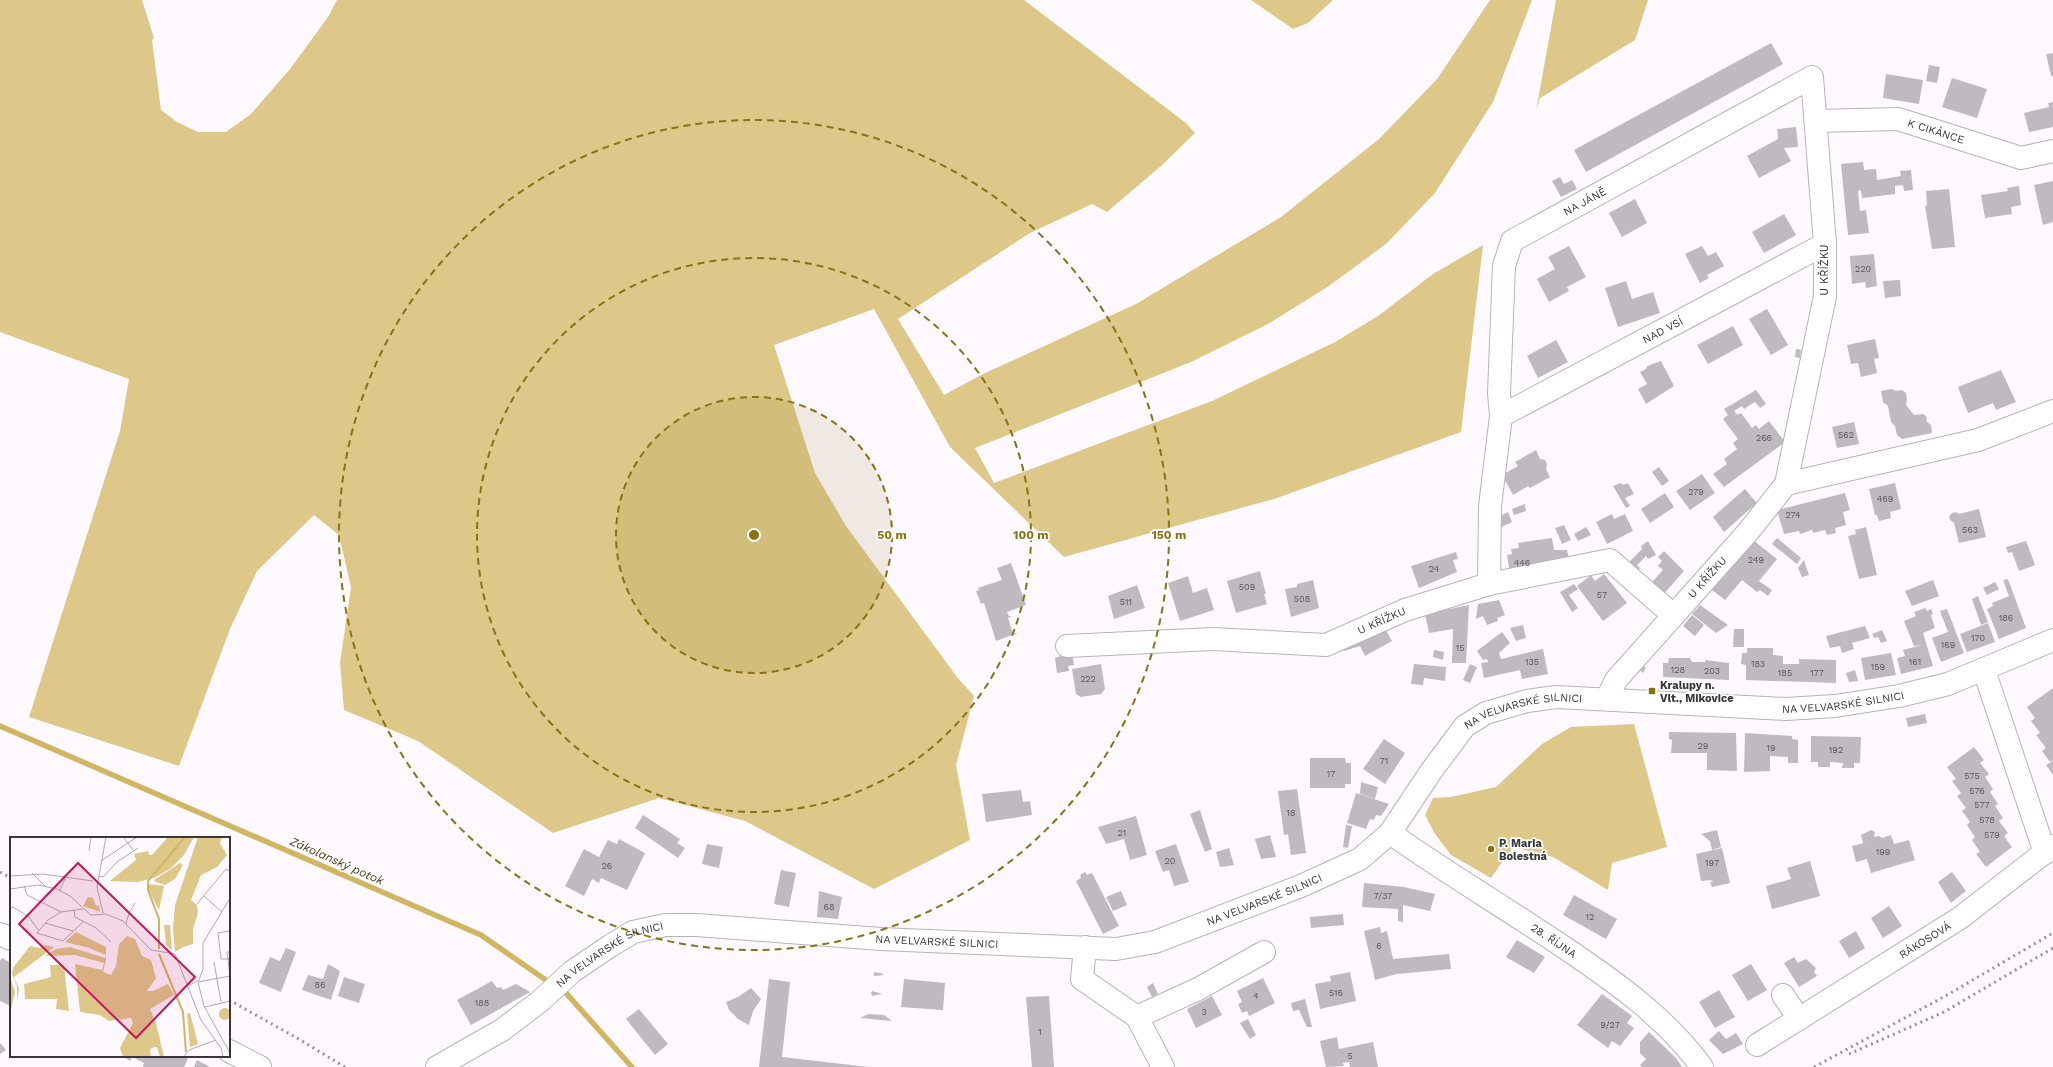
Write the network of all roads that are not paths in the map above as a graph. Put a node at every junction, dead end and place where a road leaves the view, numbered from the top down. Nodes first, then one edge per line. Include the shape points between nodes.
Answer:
1 (1812, 77) joint
2 (1816, 121) junction
3 (2053, 151) edge
4 (1825, 244) junction
5 (2053, 411) edge
6 (1501, 416) junction
7 (1786, 484) junction
8 (1489, 584) junction
9 (1673, 615) junction
10 (2053, 640) edge
11 (1067, 646) dead end
12 (1984, 670) junction
13 (1607, 699) junction
14 (1390, 833) junction
15 (2049, 849) edge
16 (0, 934) edge
17 (10, 939) edge
18 (1085, 947) junction
19 (1264, 952) dead end
20 (1783, 995) dead end
21 (1137, 1017) junction
22 (1799, 1019) junction
23 (1757, 1045) dead end
24 (230, 1052) edge
25 (260, 1067) edge
26 (436, 1067) edge
27 (1163, 1067) edge
28 (1702, 1067) edge

1 - 2 street, U KŘÍŽKU
1 - 6 street, NA JÁNĚ via 1512,241 1504,266 1499,393
2 - 3 street, K CIKÁNCE via 1898,119 2021,158
2 - 4 street, U KŘÍŽKU
4 - 6 street, NAD VSÍ
4 - 7 street, U KŘÍŽKU via 1825,296
5 - 7 street via 1978,440
6 - 8 street, NA JÁNĚ via 1490,506
7 - 9 street, U KŘÍŽKU via 1748,532
8 - 9 street, U KŘÍŽKU via 1610,560
8 - 11 street, U KŘÍŽKU via 1405,610 1326,645 1213,639
9 - 13 street, U KŘÍŽKU via 1616,680
10 - 12 street, NA VELVARSKÉ SILNICI
12 - 13 street, NA VELVARSKÉ SILNICI via 1923,691 1808,709
12 - 15 street, RÁKOSOVÁ
13 - 14 street, NA VELVARSKÉ SILNICI via 1556,697 1527,701 1486,713 1466,726 1432,770
14 - 18 street, NA VELVARSKÉ SILNICI via 1370,852 1348,866 1155,942 1116,950
14 - 28 street, 28. ŘÍJNA via 1622,987 1672,1030
15 - 22 street, RÁKOSOVÁ via 1960,918
16 - 17 street
18 - 21 street via 1082,979
18 - 26 street, NA VELVARSKÉ SILNICI via 881,939 697,925 665,925 633,932 573,972 502,1030
19 - 21 street via 1198,989
20 - 22 street
21 - 27 street
22 - 23 street, RÁKOSOVÁ
24 - 25 street

